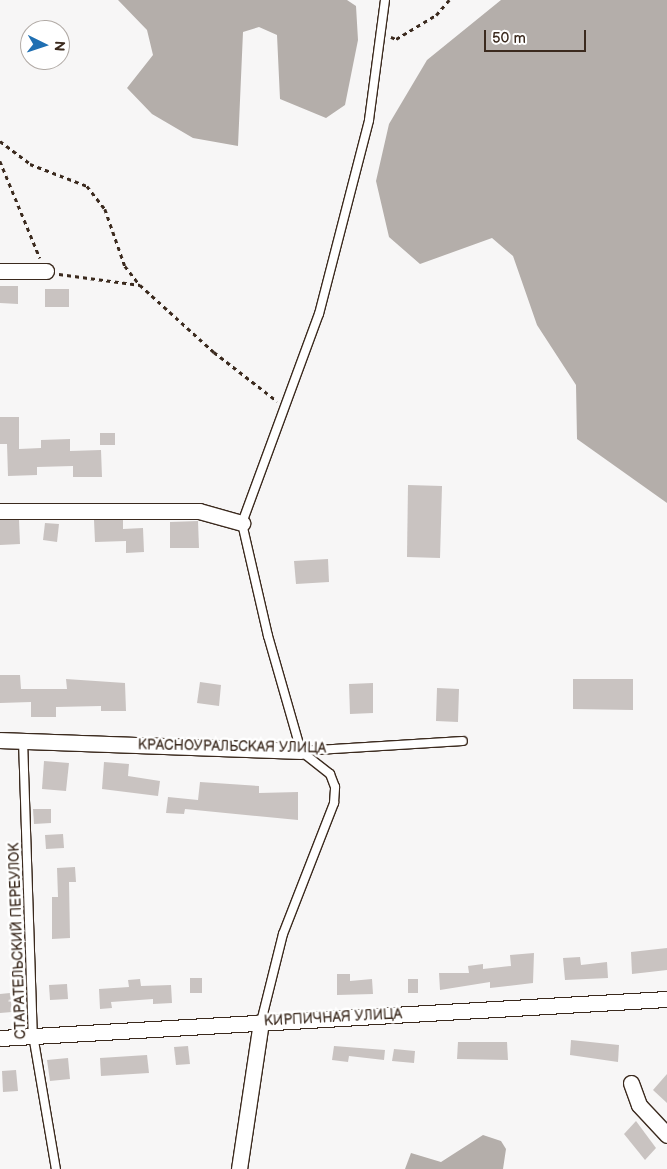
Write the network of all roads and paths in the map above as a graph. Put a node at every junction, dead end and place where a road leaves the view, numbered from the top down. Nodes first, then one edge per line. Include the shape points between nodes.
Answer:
1 (385, 0) edge
2 (449, 0) edge
3 (381, 32) junction
4 (0, 141) edge
5 (0, 160) edge
6 (0, 271) edge
7 (46, 271) junction
8 (140, 285) junction
9 (284, 407) junction
10 (0, 511) edge
11 (242, 523) junction
12 (0, 740) edge
13 (23, 740) junction
14 (463, 741) dead end
15 (302, 751) junction
16 (667, 999) edge
17 (261, 1022) junction
18 (33, 1035) junction
19 (0, 1038) edge
20 (631, 1083) dead end
21 (667, 1135) edge
22 (56, 1169) edge
23 (239, 1169) edge

1 - 3 lane
2 - 3 path via 436,15 396,39
3 - 9 lane via 367,129 318,314
4 - 8 path via 30,164 88,186 105,209 124,266
5 - 7 path
6 - 7 street
7 - 8 path
8 - 9 path via 214,352
9 - 11 lane
10 - 11 street via 199,511
11 - 15 lane via 268,636
12 - 13 street, КРАСНОУРАЛЬСКАЯ УЛИЦА
13 - 15 street, КРАСНОУРАЛЬСКАЯ УЛИЦА
13 - 18 lane, СТАРАТЕЛЬСКИЙ ПЕРЕУЛОК
14 - 15 lane, КРАСНОУРАЛЬСКАЯ УЛИЦА
15 - 17 lane via 330,774 334,802 283,934
16 - 17 street, КИРПИЧНАЯ УЛИЦА
17 - 18 street, КИРПИЧНАЯ УЛИЦА
17 - 23 street
18 - 19 street, КИРПИЧНАЯ УЛИЦА
18 - 22 lane, СТАРАТЕЛЬСКИЙ ПЕРЕУЛОК
20 - 21 street via 639,1105

